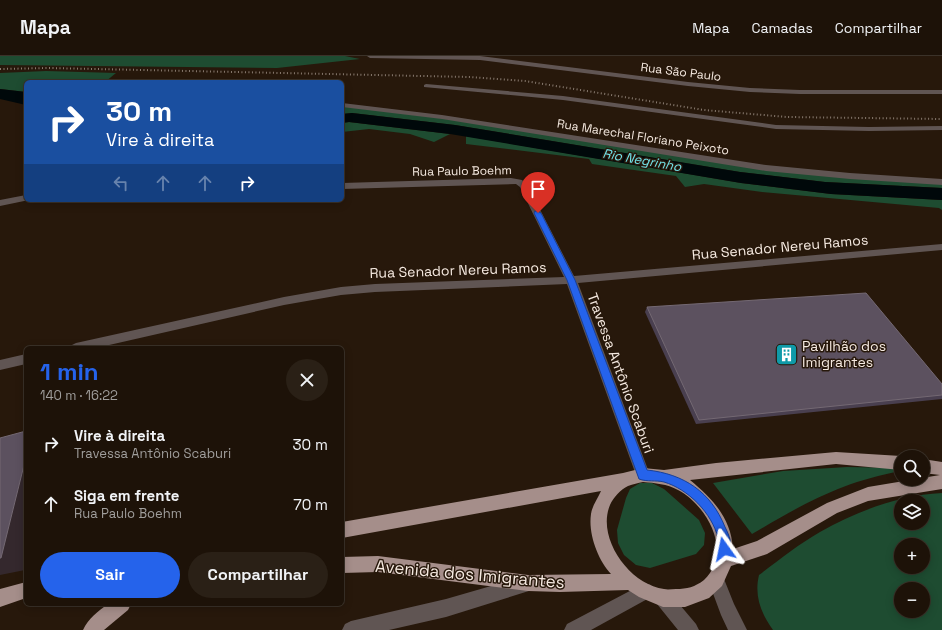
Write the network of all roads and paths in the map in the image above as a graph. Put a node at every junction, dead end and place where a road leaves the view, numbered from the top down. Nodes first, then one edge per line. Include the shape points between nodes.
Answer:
1 (370, 56) edge
2 (426, 86) dead end
3 (942, 92) edge
4 (344, 105) edge
5 (942, 128) edge
6 (942, 182) edge
7 (344, 186) edge
8 (24, 198) edge
9 (0, 203) edge
10 (942, 247) edge
11 (571, 280) junction
12 (85, 346) edge
13 (24, 359) edge
14 (0, 365) edge
15 (894, 462) edge
16 (930, 467) edge
17 (942, 469) edge
18 (643, 475) junction
19 (664, 477) junction
20 (623, 480) junction
21 (942, 482) edge
22 (344, 530) edge
23 (725, 560) junction
24 (344, 565) edge
25 (716, 580) junction
26 (630, 582) junction
27 (528, 584) junction
28 (24, 591) edge
29 (645, 591) junction
30 (0, 598) edge
31 (664, 598) junction
32 (119, 606) edge
33 (92, 630) edge
34 (351, 630) edge
35 (573, 630) edge
36 (690, 630) edge
37 (738, 630) edge

1 - 3 street, Rua São Paulo via 480,58 750,90
2 - 5 street via 563,98 776,127
4 - 6 street, Rua Marechal Floriano Peixoto via 442,117 766,168
7 - 11 street, Rua Paulo Boehm via 519,182 524,186
8 - 9 street
10 - 11 street, Rua Senador Nereu Ramos
11 - 12 street, Rua Senador Nereu Ramos via 375,288 327,293
11 - 18 street, Travessa Antônio Scaburi
13 - 14 street
15 - 19 main road via 836,458
16 - 17 main road
18 - 19 main road
18 - 20 main road
19 - 23 main road via 684,486 702,499 716,517 724,538
20 - 22 main road
20 - 26 main road via 608,493 599,512 600,536 610,561
21 - 23 main road via 868,494 832,508 761,548
23 - 25 main road
24 - 27 main road, Avenida dos Imigrantes via 378,564
25 - 31 main road via 703,592 685,598
25 - 37 street
26 - 27 main road, Avenida dos Imigrantes
26 - 29 main road
27 - 34 street via 446,608
28 - 30 main road
29 - 31 main road
29 - 35 street
31 - 36 street
32 - 33 main road via 102,618

